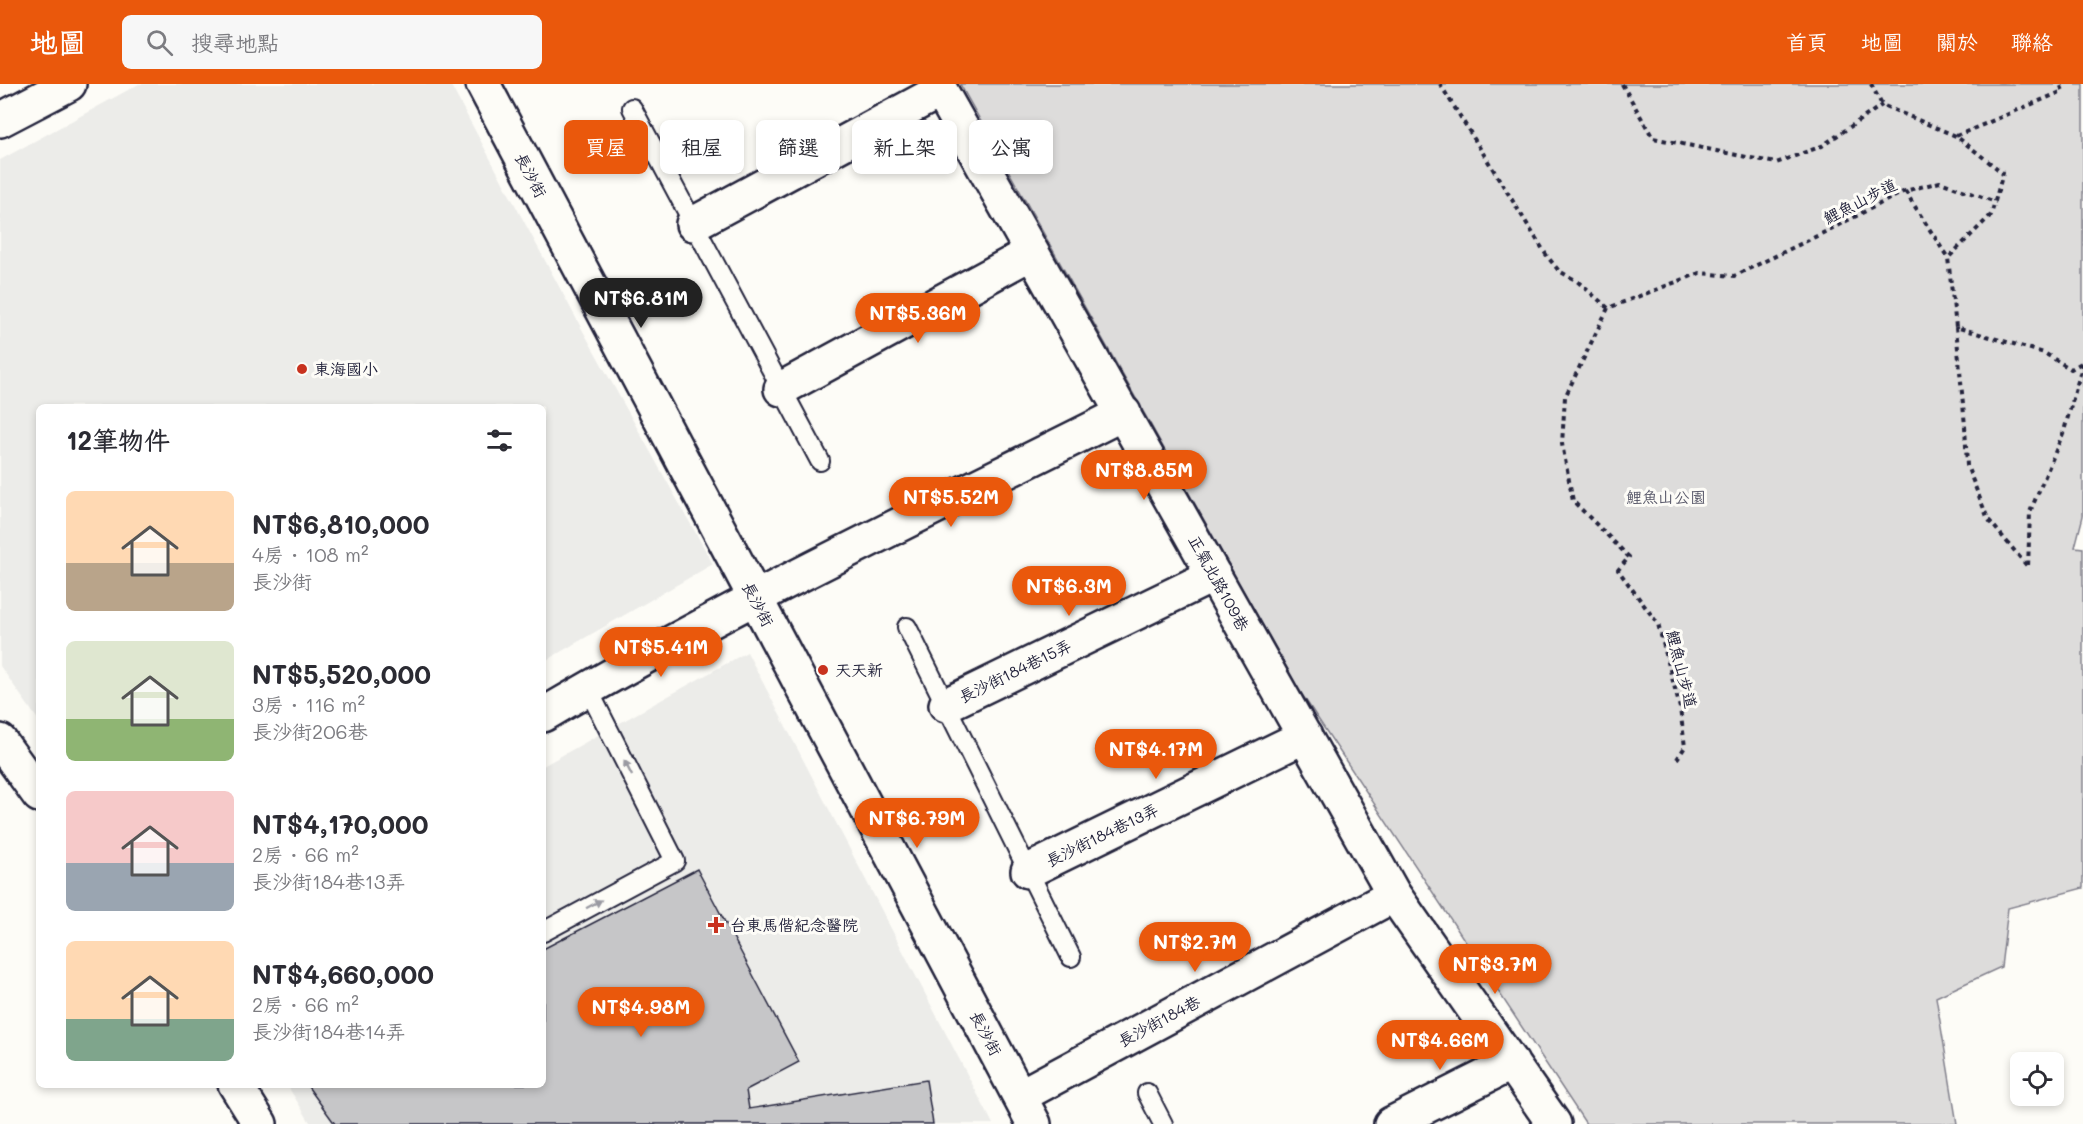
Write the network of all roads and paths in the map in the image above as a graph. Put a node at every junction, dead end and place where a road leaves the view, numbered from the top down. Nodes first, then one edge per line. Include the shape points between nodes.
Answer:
1 (69, 84) edge
2 (483, 84) edge
3 (1440, 84) edge
4 (1622, 84) edge
5 (1871, 84) edge
6 (2060, 84) edge
7 (939, 87) edge
8 (1882, 105) junction
9 (632, 108) dead end
10 (0, 120) edge
11 (1956, 136) junction
12 (1905, 191) junction
13 (1996, 202) junction
14 (693, 224) junction
15 (1031, 253) junction
16 (1948, 258) junction
17 (1608, 308) junction
18 (1956, 327) junction
19 (2083, 363) edge
20 (782, 389) junction
21 (1124, 413) junction
22 (820, 461) dead end
23 (1214, 575) junction
24 (754, 598) junction
25 (907, 627) dead end
26 (588, 689) junction
27 (946, 705) junction
28 (546, 714) edge
29 (1305, 736) junction
30 (0, 741) edge
31 (1677, 759) dead end
32 (36, 791) edge
33 (1028, 871) junction
34 (1394, 895) junction
35 (546, 930) edge
36 (1071, 957) dead end
37 (1512, 1063) junction
38 (238, 1088) edge
39 (1148, 1094) dead end
40 (1027, 1110) edge
41 (260, 1124) edge
42 (1163, 1124) edge
43 (1391, 1124) edge
44 (1554, 1124) edge

1 - 10 street
2 - 24 street, 長沙街
3 - 17 path via 1547,256 1559,271
4 - 8 path via 1653,138 1776,163 1822,146
5 - 8 path
6 - 11 path via 2062,91
7 - 14 street
7 - 15 street, 正氣北路109巷
8 - 11 path
9 - 14 lane
11 - 13 path via 2003,173
12 - 13 path, 鯉魚山步道 via 1940,182
12 - 16 path
12 - 17 path, 鯉魚山步道 via 1734,276 1700,273
13 - 16 path via 1991,215
14 - 20 lane
15 - 20 street
15 - 21 street, 正氣北路109巷
16 - 18 path
17 - 31 path, 鯉魚山步道 via 1565,397 1562,444 1573,501 1629,557 1618,570 1658,624 1680,708 1685,747
18 - 19 path via 2044,353 2071,369
18 - 19 path via 1967,466 1988,519 2028,567 2030,512 2064,430
20 - 22 lane
21 - 23 street, 正氣北路109巷
21 - 24 street
23 - 27 street, 長沙街184巷15弄
23 - 29 street, 正氣北路109巷
24 - 26 street
24 - 40 street, 長沙街
25 - 27 lane
26 - 28 street
35 -> 26 lane via 675,861
27 - 33 lane
29 - 33 street, 長沙街184巷13弄
29 - 34 street, 正氣北路109巷
30 - 32 street
33 - 36 lane
34 - 37 street, 正氣北路109巷
34 - 40 street, 長沙街184巷
37 - 43 street
37 - 44 street, 正氣北路109巷
38 - 41 street
39 - 42 lane

